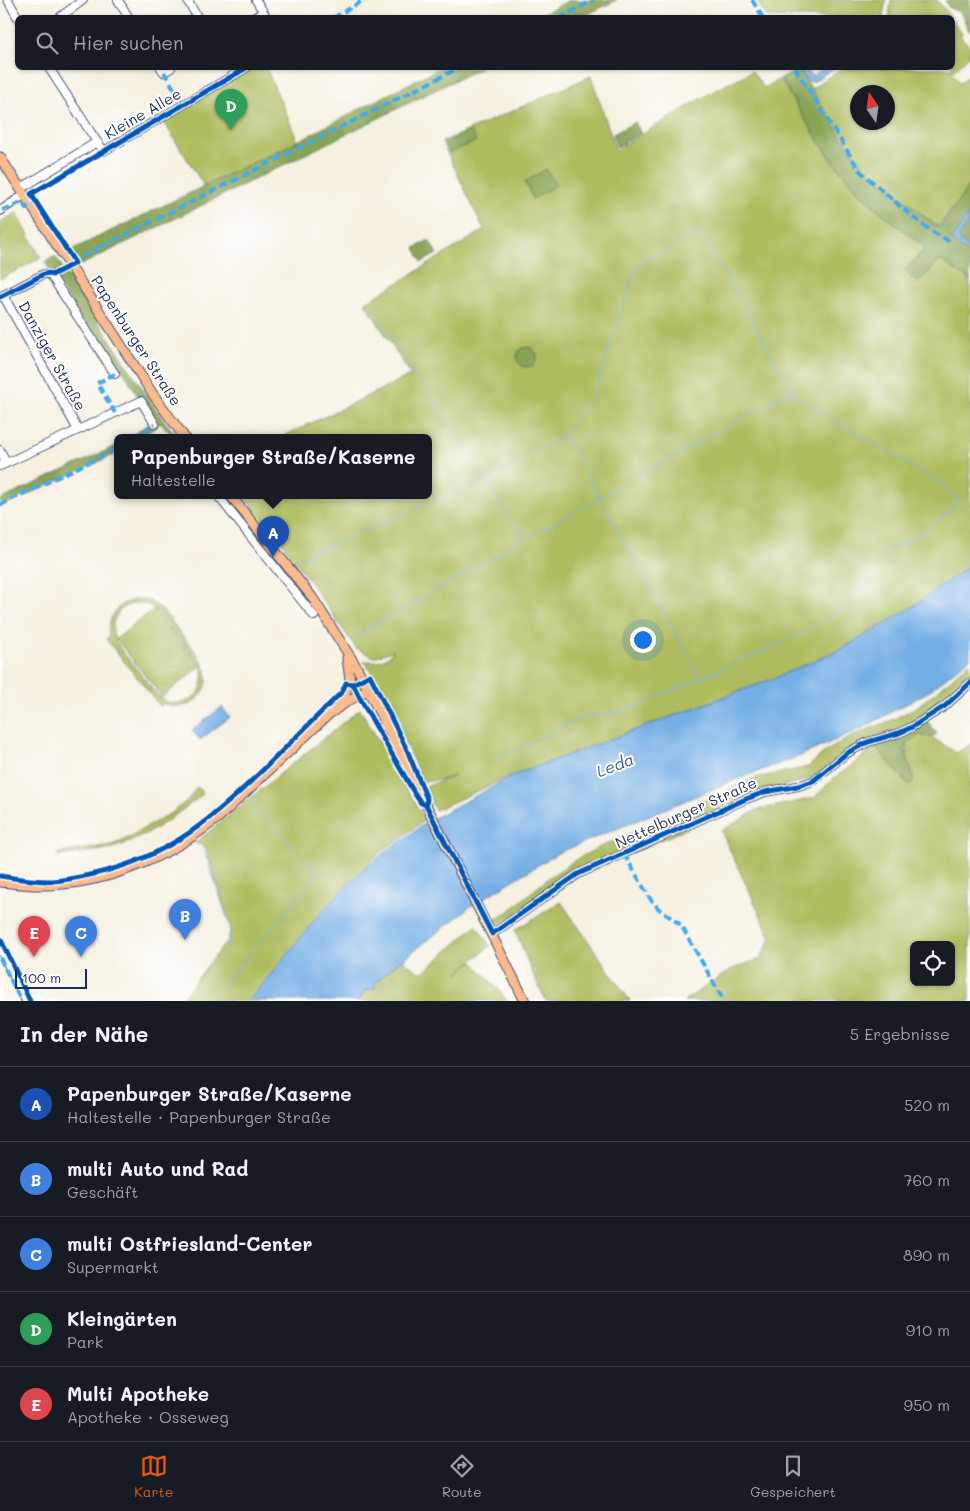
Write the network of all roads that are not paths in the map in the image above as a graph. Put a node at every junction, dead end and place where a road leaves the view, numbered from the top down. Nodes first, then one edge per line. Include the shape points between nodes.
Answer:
1 (8, 0) edge
2 (83, 0) edge
3 (118, 0) edge
4 (187, 0) edge
5 (256, 0) edge
6 (16, 15) edge
7 (63, 15) edge
8 (127, 15) edge
9 (196, 15) edge
10 (265, 15) edge
11 (50, 70) edge
12 (243, 70) edge
13 (97, 142) junction
14 (0, 158) edge
15 (22, 192) junction
16 (0, 211) edge
17 (1, 296) edge
18 (107, 362) junction
19 (99, 366) dead end
20 (115, 374) dead end
21 (156, 424) dead end
22 (78, 430) junction
23 (182, 434) edge
24 (0, 450) edge
25 (3, 465) edge
26 (220, 499) edge
27 (233, 499) edge
28 (314, 616) dead end
29 (345, 649) junction
30 (970, 683) edge
31 (367, 690) junction
32 (339, 707) junction
33 (0, 882) edge
34 (492, 934) junction
35 (0, 948) edge
36 (26, 1001) edge
37 (525, 1001) edge

1 - 6 street
2 - 7 street
3 - 8 street
4 - 9 street
5 - 10 street
11 - 13 street
12 - 13 street, Kleine Allee via 104,151
13 - 15 street
14 - 15 main road, Papenburger Straße
15 - 16 street
15 - 23 main road, Papenburger Straße
17 - 18 street via 50,274
17 - 22 street, Danziger Straße
18 - 19 street
18 - 20 street
21 - 22 street via 141,401
22 - 25 street
24 - 25 street
26 - 28 street
27 - 29 main road via 312,597
29 - 31 main road
29 - 32 main road via 350,680
30 - 34 street, Nettelburger Straße via 945,706 912,727 846,753 813,781 746,799 578,874
31 - 32 main road
31 - 34 main road
32 - 33 main road via 219,817 170,851 115,873 76,882 39,885
34 - 37 main road
35 - 36 street

